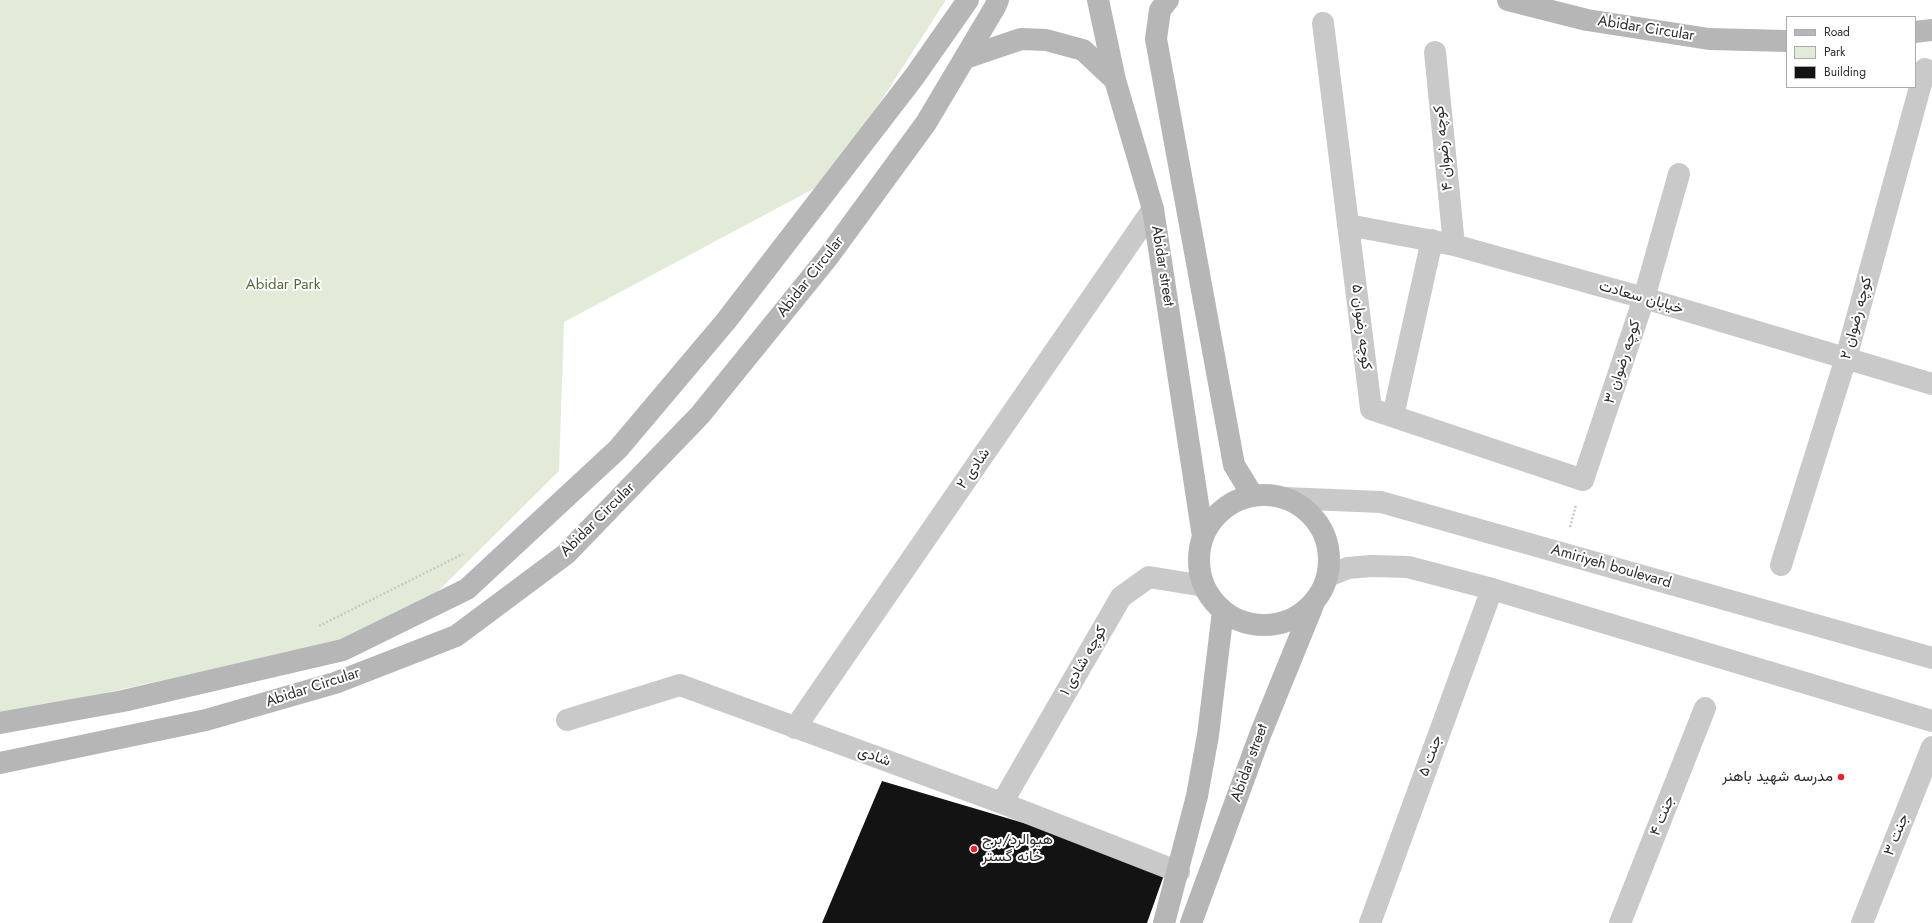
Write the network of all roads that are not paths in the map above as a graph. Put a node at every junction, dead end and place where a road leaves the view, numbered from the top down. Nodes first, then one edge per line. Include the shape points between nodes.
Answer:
1 (968, 0) edge
2 (998, 0) edge
3 (1098, 0) edge
4 (1168, 0) edge
5 (1508, 0) edge
6 (1323, 23) dead end
7 (1932, 30) edge
8 (1916, 32) edge
9 (1786, 41) edge
10 (1435, 52) dead end
11 (965, 58) junction
12 (1925, 69) dead end
13 (1116, 80) junction
14 (1679, 174) dead end
15 (1153, 209) junction
16 (1348, 225) junction
17 (1432, 240) junction
18 (1454, 245) junction
19 (1644, 298) junction
20 (1846, 358) junction
21 (1932, 384) edge
22 (1393, 416) junction
23 (1583, 480) joint
24 (1253, 496) junction
25 (1286, 498) junction
26 (1203, 537) junction
27 (1781, 565) dead end
28 (1328, 576) junction
29 (1204, 586) junction
30 (1492, 589) junction
31 (1313, 604) junction
32 (1222, 611) junction
33 (1932, 658) edge
34 (1705, 708) dead end
35 (567, 720) dead end
36 (1932, 721) edge
37 (0, 723) edge
38 (795, 728) junction
39 (1932, 747) edge
40 (0, 763) edge
41 (1002, 804) junction
42 (1179, 872) junction
43 (1375, 921) edge
44 (1164, 923) edge
45 (1191, 923) edge
46 (1620, 923) edge
47 (1862, 923) edge

1 - 37 main road, Abidar Circular via 914,77 731,315 623,443 467,590 343,650 123,701
2 - 11 main road, Abidar Circular
3 - 13 main road, Abidar street
4 - 24 main road via 1160,10 1156,39 1234,465
5 - 9 main road, Abidar Circular via 1587,20 1710,39
6 - 16 street, کوچه رضوان ۵
7 - 8 main road
10 - 18 street, کوچه رضوان ۴
11 - 13 main road via 1022,39 1046,40 1083,50
11 - 40 main road, Abidar Circular via 926,123 828,257 700,415 566,554 456,636 335,683 206,720
12 - 20 street, کوچه رضوان ۲
13 - 15 main road, Abidar street
14 - 19 street, کوچه رضوان ۳
15 - 26 main road, Abidar street
15 - 38 street, شادی ۲
16 - 17 street, خیابان سعادت
16 - 22 street, کوچه رضوان ۵ via 1371,409
17 - 18 street, خیابان سعادت
17 - 22 street
18 - 19 street, خیابان سعادت
19 - 20 street, خیابان سعادت
19 - 23 street, کوچه رضوان ۳
20 - 21 street, خیابان سعادت
20 - 27 street, کوچه رضوان ۲
22 - 23 street, کوچه رضوان ۵
24 - 25 main road
24 - 26 main road via 1232,504 1215,518
25 - 28 main road via 1303,507 1326,537 1330,556
25 - 33 street, Amiriyeh boulevard via 1381,502
26 - 29 main road via 1199,553
28 - 30 street via 1348,568 1408,567
28 - 31 main road
29 - 32 main road
29 - 41 street, کوچه شادی ۱ via 1149,577 1121,597
30 - 36 street
30 - 43 street, جنت ۵
31 - 32 main road via 1298,617 1266,626 1239,621
31 - 45 main road, Abidar street via 1260,735
32 - 42 main road via 1208,735
34 - 46 street, جنت ۴
35 - 38 street, شادی via 680,685
38 - 41 street, شادی
39 - 47 street, جنت ۳
41 - 42 street, شادی
42 - 44 main road

